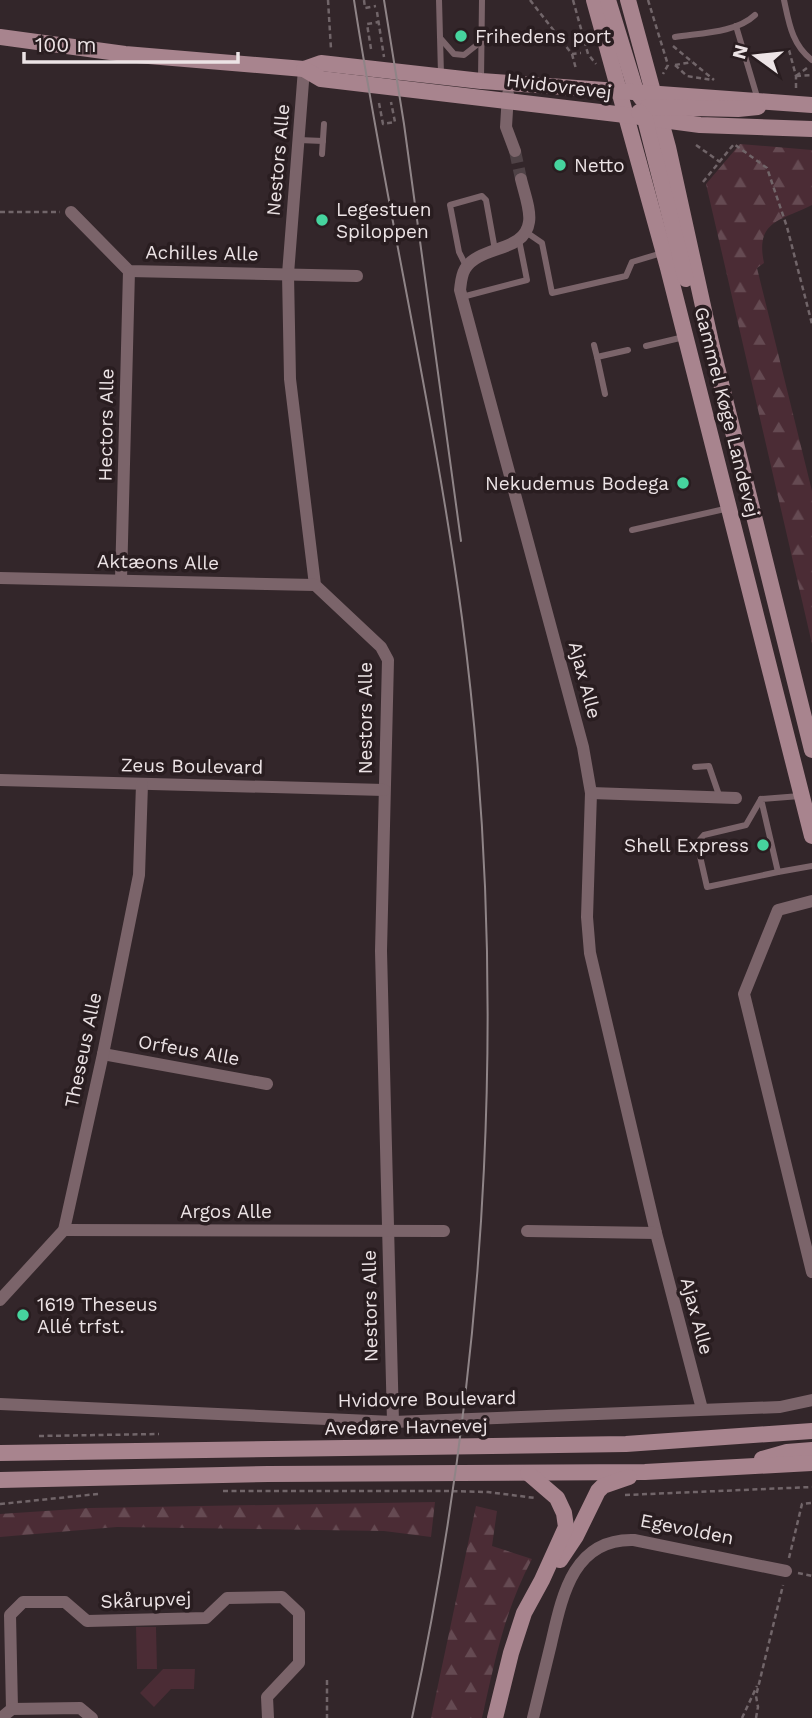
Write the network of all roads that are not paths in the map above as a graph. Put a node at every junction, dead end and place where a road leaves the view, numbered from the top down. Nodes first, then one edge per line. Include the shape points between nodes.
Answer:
1 (439, 0) edge
2 (482, 0) edge
3 (594, 0) edge
4 (608, 0) edge
5 (628, 0) edge
6 (784, 0) edge
7 (755, 15) dead end
8 (736, 26) junction
9 (0, 37) edge
10 (440, 37) junction
11 (675, 37) dead end
12 (483, 40) junction
13 (812, 60) edge
14 (304, 69) junction
15 (441, 76) junction
16 (481, 81) junction
17 (508, 83) junction
18 (618, 90) junction
19 (636, 91) junction
20 (440, 93) junction
21 (479, 98) junction
22 (758, 100) junction
23 (508, 102) junction
24 (804, 104) edge
25 (644, 113) junction
26 (324, 124) dead end
27 (812, 129) edge
28 (299, 140) junction
29 (323, 141) junction
30 (515, 151) tunnel mouth
31 (322, 154) dead end
32 (521, 179) tunnel mouth
33 (71, 212) road end
34 (523, 236) junction
35 (495, 250) junction
36 (664, 253) junction
37 (466, 266) junction
38 (129, 271) junction
39 (288, 274) junction
40 (358, 276) dead end
41 (462, 297) junction
42 (686, 336) junction
43 (594, 345) dead end
44 (646, 346) dead end
45 (628, 350) dead end
46 (597, 357) junction
47 (605, 394) dead end
48 (730, 508) junction
49 (632, 530) dead end
50 (0, 578) edge
51 (121, 580) junction
52 (315, 585) junction
53 (812, 750) edge
54 (695, 767) dead end
55 (0, 780) edge
56 (142, 784) junction
57 (384, 790) junction
58 (591, 793) junction
59 (802, 795) junction
60 (720, 797) junction
61 (736, 798) dead end
62 (761, 799) junction
63 (812, 836) edge
64 (812, 866) edge
65 (778, 872) junction
66 (812, 901) edge
67 (103, 1054) junction
68 (267, 1084) dead end
69 (64, 1230) junction
70 (388, 1231) junction
71 (444, 1231) dead end
72 (527, 1231) dead end
73 (656, 1233) junction
74 (812, 1272) edge
75 (0, 1300) edge
76 (812, 1400) edge
77 (0, 1404) edge
78 (702, 1409) junction
79 (393, 1422) junction
80 (812, 1431) edge
81 (812, 1450) edge
82 (0, 1453) edge
83 (812, 1463) edge
84 (733, 1467) junction
85 (645, 1472) junction
86 (528, 1474) junction
87 (0, 1480) edge
88 (786, 1571) road end
89 (542, 1580) junction
90 (12, 1709) junction
91 (1, 1718) edge
92 (92, 1718) edge
93 (268, 1718) edge
94 (495, 1718) edge
95 (533, 1718) edge

1 - 10 lane
2 - 12 lane
3 - 18 street, Gammel Køge Landevej
4 - 19 street
5 - 25 street, Gammel Køge Landevej
6 - 13 lane via 793,36
7 - 8 lane
8 - 11 lane
8 - 22 lane
9 - 14 street, Hvidovrevej via 125,54
10 - 12 lane via 454,54 464,55
10 - 15 lane
12 - 16 lane
14 - 15 street, Hvidovrevej via 321,63
14 - 20 street, Hvidovrevej via 321,79
14 - 28 street, Nestors Alle
15 - 16 street, Hvidovrevej
15 - 20 lane
16 - 17 street, Hvidovrevej
16 - 21 lane
17 - 18 street, Hvidovrevej
17 - 23 street
18 - 19 street, Hvidovrevej
18 - 25 street, Gammel Køge Landevej
19 - 25 street, Hvidovrevej
20 - 21 street, Hvidovrevej
21 - 23 street, Hvidovrevej
22 - 24 street, Hvidovrevej
22 - 25 street, Hvidovrevej
23 - 25 street, Hvidovrevej
23 - 30 street via 506,127
24 - 25 street
25 - 27 street, Hvidovrevej
25 - 36 street, Gammel Køge Landevej
25 - 53 street, Gammel Køge Landevej via 712,346
26 - 29 lane
28 - 29 lane
28 - 39 street, Nestors Alle
29 - 31 lane
32 - 34 street via 530,220
33 - 38 street, Achilles Alle
34 - 35 street
34 - 36 lane via 542,243 552,293 626,276 632,262
34 - 41 lane via 527,281
35 - 37 street
35 - 37 lane via 482,196 450,205
36 - 42 street, Gammel Køge Landevej
37 - 41 street, Ajax Alle
38 - 39 street, Achilles Alle
38 - 51 street, Hectors Alle
39 - 40 street, Achilles Alle
39 - 52 street, Nestors Alle via 290,379
41 - 58 street, Ajax Alle via 583,747
42 - 44 lane
42 - 48 street, Gammel Køge Landevej
43 - 46 lane
45 - 46 lane
46 - 47 lane
48 - 49 lane
48 - 59 street, Gammel Køge Landevej
50 - 51 street, Aktæons Alle
51 - 52 street, Aktæons Alle
52 - 57 street, Nestors Alle via 381,647 388,660
54 - 60 lane via 709,766
55 - 56 street, Zeus Boulevard
56 - 57 street, Zeus Boulevard
56 - 67 street, Theseus Alle via 139,875
57 - 70 street, Nestors Alle
58 - 60 street
58 - 73 street, Ajax Alle via 590,953
59 - 62 lane
59 - 63 street, Gammel Køge Landevej
60 - 61 street
62 - 65 lane
62 - 65 lane via 746,825 704,835 697,843 707,887
64 - 65 lane
66 - 74 street via 778,910 744,994
67 - 68 street, Orfeus Alle
67 - 69 street, Theseus Alle
69 - 70 street, Argos Alle
69 - 75 street, Theseus Alle
70 - 71 street, Nestors Alle
70 - 79 street, Nestors Alle
72 - 73 street
73 - 78 street, Ajax Alle
76 - 78 street, Hvidovre Boulevard via 780,1407
77 - 79 street, Hvidovre Boulevard
78 - 79 street, Hvidovre Boulevard
80 - 82 street, Avedøre Havnevej via 626,1444
81 - 84 street
83 - 84 street
84 - 85 street
85 - 86 street
85 - 89 street via 598,1491 567,1550
86 - 87 street
86 - 89 street via 557,1498 566,1527
88 - 95 street, Egevolden via 634,1539 598,1549 574,1571 564,1591
89 - 94 street via 524,1613
90 - 91 street
90 - 92 street via 79,1708
90 - 93 street, Skårupvej via 10,1615 23,1602 65,1602 87,1621 206,1618 227,1598 282,1597 299,1613 299,1663 267,1697

